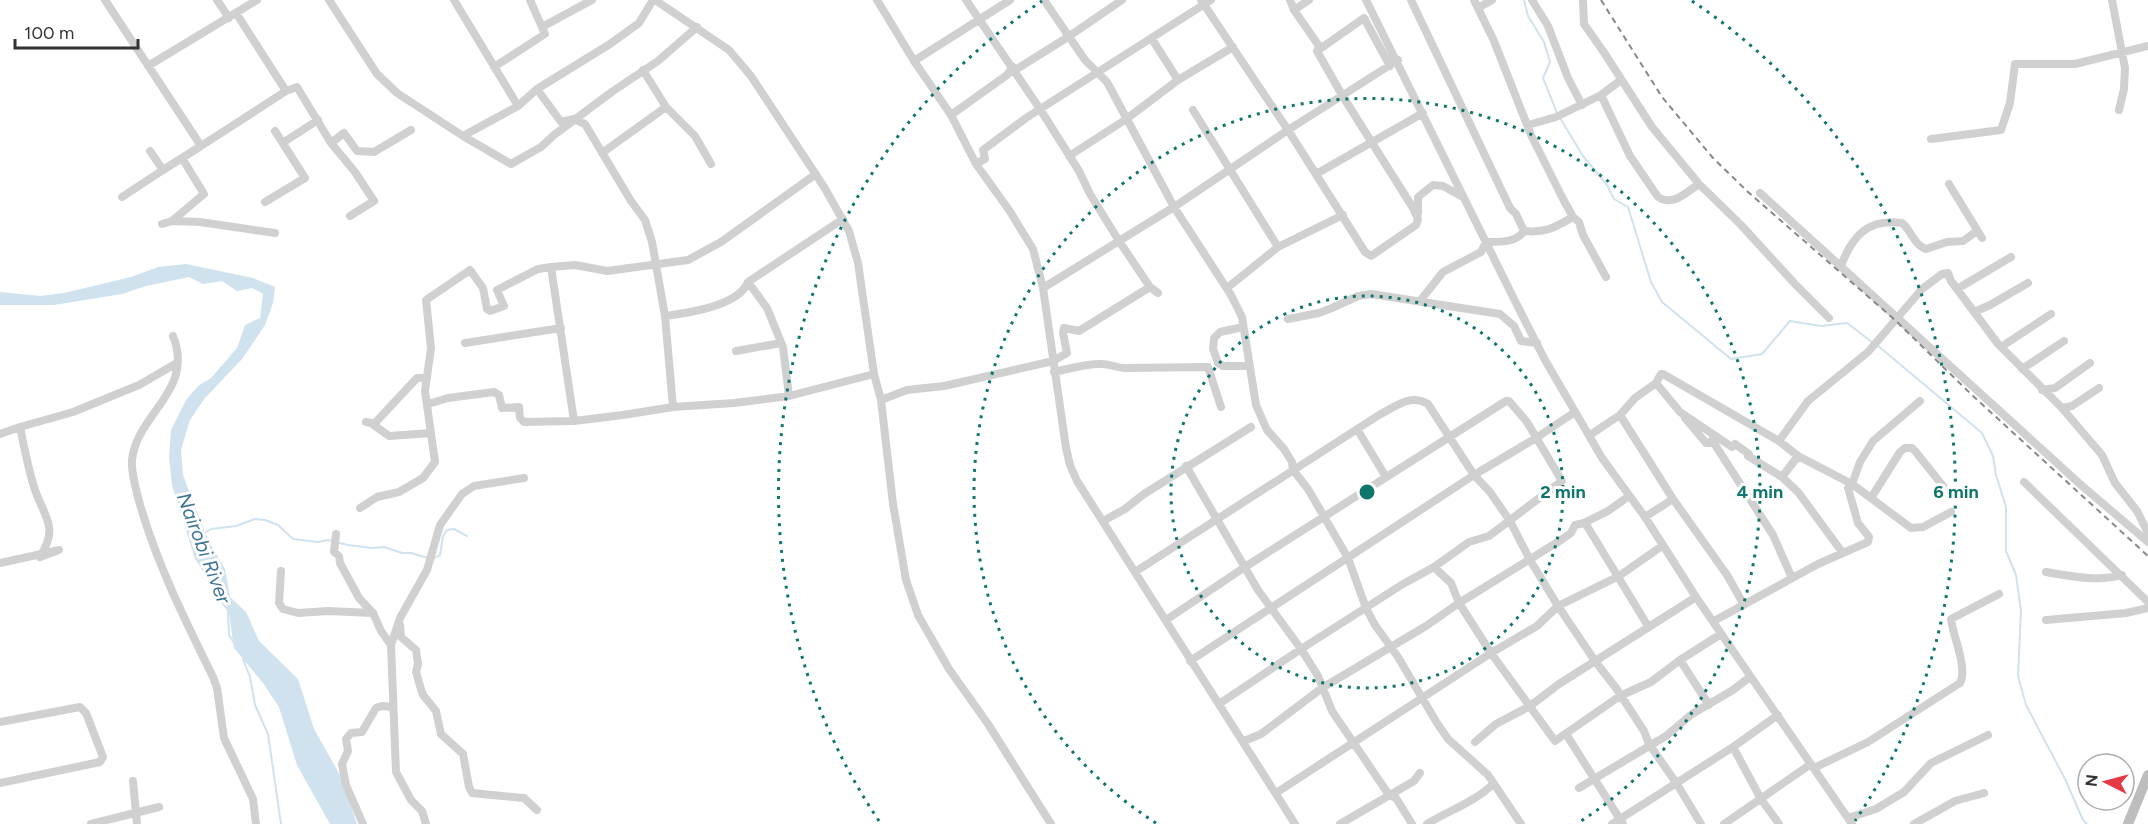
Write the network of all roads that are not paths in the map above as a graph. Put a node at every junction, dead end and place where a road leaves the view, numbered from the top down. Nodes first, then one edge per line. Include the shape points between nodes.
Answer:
1 (105, 0) edge
2 (217, 0) edge
3 (258, 0) edge
4 (329, 0) edge
5 (454, 0) edge
6 (530, 0) edge
7 (592, 0) edge
8 (654, 0) edge
9 (877, 0) edge
10 (966, 0) edge
11 (1010, 0) edge
12 (1044, 0) edge
13 (1122, 0) edge
14 (1290, 0) edge
15 (1309, 0) edge
16 (1366, 0) edge
17 (1412, 0) edge
18 (1492, 0) edge
19 (1532, 0) edge
20 (1582, 0) edge
21 (2112, 0) edge
22 (1205, 1) edge
23 (1476, 4) edge
24 (1294, 10) junction
25 (233, 16) junction
26 (979, 20) junction
27 (542, 27) junction
28 (697, 27) junction
29 (1068, 37) junction
30 (1152, 39) junction
31 (2148, 46) edge
32 (1233, 47) junction
33 (1317, 51) junction
34 (2123, 53) junction
35 (1398, 60) junction
36 (914, 61) junction
37 (148, 66) junction
38 (1390, 66) junction
39 (494, 67) junction
40 (1014, 69) junction
41 (643, 70) junction
42 (1098, 73) junction
43 (1178, 80) junction
44 (1621, 80) junction
45 (537, 89) junction
46 (286, 91) junction
47 (1342, 95) junction
48 (1601, 95) junction
49 (1582, 105) junction
50 (518, 106) junction
51 (666, 107) junction
52 (1040, 110) junction
53 (1192, 110) dead end
54 (2119, 110) dead end
55 (1423, 113) junction
56 (951, 115) junction
57 (574, 119) junction
58 (318, 120) junction
59 (1125, 120) junction
60 (1528, 124) junction
61 (411, 130) dead end
62 (1288, 130) junction
63 (275, 131) dead end
64 (463, 136) junction
65 (1931, 139) dead end
66 (284, 142) junction
67 (1373, 142) junction
68 (331, 143) junction
69 (201, 146) junction
70 (150, 151) dead end
71 (602, 153) junction
72 (1069, 156) junction
73 (182, 158) junction
74 (711, 164) dead end
75 (976, 164) junction
76 (1230, 169) junction
77 (163, 170) junction
78 (816, 174) junction
79 (1316, 174) junction
80 (1699, 184) junction
81 (1949, 184) dead end
82 (1760, 193) dead end
83 (122, 197) dead end
84 (1464, 197) junction
85 (265, 202) dead end
86 (1174, 207) junction
87 (1343, 215) junction
88 (350, 216) dead end
89 (1573, 217) junction
90 (843, 219) junction
91 (1418, 219) junction
92 (172, 221) junction
93 (162, 224) dead end
94 (1524, 231) junction
95 (275, 233) dead end
96 (1119, 241) junction
97 (1486, 242) junction
98 (1278, 247) junction
99 (2011, 257) dead end
100 (654, 263) junction
101 (1841, 266) junction
102 (551, 267) junction
103 (1606, 277) dead end
104 (748, 282) junction
105 (2028, 283) dead end
106 (1150, 287) junction
107 (1043, 288) junction
108 (1227, 288) junction
109 (1957, 289) junction
110 (1158, 293) dead end
111 (1420, 300) junction
112 (1974, 312) junction
113 (2051, 314) dead end
114 (665, 316) junction
115 (1829, 318) dead end
116 (1898, 318) junction
117 (1288, 319) dead end
118 (1243, 327) junction
119 (561, 328) junction
120 (173, 336) dead end
121 (2064, 341) dead end
122 (465, 343) dead end
123 (781, 343) junction
124 (1537, 343) junction
125 (2001, 347) junction
126 (736, 351) dead end
127 (1053, 361) junction
128 (177, 363) junction
129 (2090, 363) dead end
130 (1249, 366) junction
131 (2022, 369) junction
132 (1054, 372) junction
133 (874, 374) junction
134 (425, 378) junction
135 (1656, 383) junction
136 (2099, 388) dead end
137 (2042, 390) junction
138 (789, 396) junction
139 (881, 400) junction
140 (1920, 400) dead end
141 (428, 404) junction
142 (673, 406) junction
143 (1221, 407) dead end
144 (2062, 408) junction
145 (1575, 412) junction
146 (1620, 414) junction
147 (574, 421) junction
148 (20, 427) junction
149 (1251, 427) dead end
150 (1357, 429) junction
151 (431, 433) junction
152 (0, 434) edge
153 (1590, 435) junction
154 (1451, 436) junction
155 (1536, 438) junction
156 (1714, 438) junction
157 (1779, 441) junction
158 (1798, 456) junction
159 (1186, 466) junction
160 (1293, 470) junction
161 (1474, 475) junction
162 (1386, 477) junction
163 (1782, 477) junction
164 (524, 478) dead end
165 (2024, 482) dead end
166 (1852, 483) junction
167 (1943, 486) dead end
168 (1629, 496) junction
169 (1871, 498) junction
170 (1673, 499) junction
171 (360, 508) dead end
172 (1951, 512) dead end
173 (1645, 517) junction
174 (1324, 518) junction
175 (1217, 519) junction
176 (1102, 521) junction
177 (1510, 521) junction
178 (1584, 523) junction
179 (2148, 533) edge
180 (335, 539) dead end
181 (2148, 542) edge
182 (1662, 546) junction
183 (1842, 552) junction
184 (1348, 558) junction
185 (1530, 560) junction
186 (0, 563) edge
187 (1245, 567) junction
188 (1434, 567) junction
189 (281, 571) dead end
190 (1135, 572) junction
191 (2046, 572) dead end
192 (2122, 575) junction
193 (1619, 576) junction
194 (1792, 578) junction
195 (1998, 594) dead end
196 (1696, 597) junction
197 (2148, 602) edge
198 (1459, 603) junction
199 (1744, 605) junction
200 (1558, 606) junction
201 (1271, 608) junction
202 (1366, 608) junction
203 (2148, 608) edge
204 (374, 613) junction
205 (400, 618) junction
206 (1166, 620) junction
207 (2046, 620) dead end
208 (1714, 621) junction
209 (1648, 626) junction
210 (1721, 634) junction
211 (391, 645) junction
212 (1391, 646) junction
213 (1301, 649) junction
214 (1491, 653) junction
215 (1680, 660) junction
216 (1190, 661) junction
217 (1595, 661) junction
218 (1750, 677) junction
219 (1323, 688) junction
220 (1620, 696) junction
221 (1422, 698) junction
222 (1219, 704) junction
223 (1709, 705) junction
224 (1530, 706) junction
225 (392, 707) junction
226 (1778, 715) junction
227 (0, 722) edge
228 (1566, 734) junction
229 (1988, 735) dead end
230 (1244, 741) junction
231 (1355, 742) junction
232 (1475, 742) dead end
233 (1649, 744) junction
234 (1733, 747) junction
235 (1812, 766) junction
236 (1420, 773) dead end
237 (2148, 775) edge
238 (1596, 779) junction
239 (133, 781) dead end
240 (0, 783) edge
241 (1677, 784) junction
242 (1492, 785) dead end
243 (1579, 788) dead end
244 (1276, 793) junction
245 (1984, 793) dead end
246 (1389, 795) junction
247 (1761, 799) junction
248 (159, 807) dead end
249 (537, 810) dead end
250 (135, 813) junction
251 (1622, 821) edge
252 (1850, 821) edge
253 (91, 824) edge
254 (137, 824) edge
255 (256, 824) edge
256 (363, 824) edge
257 (426, 824) edge
258 (1051, 824) edge
259 (1295, 824) edge
260 (1340, 824) edge
261 (1412, 824) edge
262 (1427, 824) edge
263 (1521, 824) edge
264 (1612, 824) edge
265 (1701, 824) edge
266 (1724, 824) edge
267 (1779, 824) edge
268 (1914, 824) edge
269 (2128, 824) edge

1 - 37 street
2 - 25 street
3 - 25 street
4 - 64 street via 377,74 397,93
5 - 39 street
6 - 27 street
7 - 27 street
8 - 28 street
8 - 45 street via 639,22
9 - 36 street
10 - 26 street
11 - 26 street
12 - 29 street
13 - 29 street
14 - 24 street
15 - 24 street
16 - 35 street
17 - 94 street
18 - 23 street
19 - 49 street via 1548,26
20 - 44 street via 1584,24
21 - 34 street
22 - 30 street
22 - 32 street
23 - 60 street
24 - 33 street via 1319,46
25 - 37 street
25 - 46 street
26 - 36 street
26 - 40 street
27 - 39 street via 545,34
28 - 41 street
28 - 78 street via 729,50 751,76
29 - 40 street
29 - 42 street
30 - 42 street
30 - 43 street
31 - 34 street
32 - 43 street
32 - 62 street
33 - 38 street via 1364,18
33 - 47 street
34 - 54 street via 2124,89
34 - 65 street via 2075,64 2014,64 2010,103 2001,130
35 - 38 street
35 - 55 street
36 - 56 street
37 - 69 street
38 - 47 street
39 - 50 street
40 - 52 street
40 - 56 street
41 - 51 street
41 - 57 street
42 - 52 street
42 - 59 street via 1117,99
43 - 59 street
44 - 48 street
44 - 80 street via 1652,127
45 - 50 street
45 - 57 street via 561,122
46 - 58 street via 297,87
46 - 69 street
47 - 62 street
47 - 67 street
48 - 49 street
48 - 80 street via 1630,156 1658,197 1673,201
49 - 60 street
50 - 64 street
51 - 71 street
51 - 74 street via 695,136
52 - 72 street
52 - 75 street via 983,150 985,159
53 - 76 street
55 - 67 street
55 - 84 street
56 - 75 street
57 - 64 street via 541,147 511,164
57 - 71 street via 585,124
58 - 66 street
58 - 68 street
59 - 72 street
59 - 86 street
60 - 89 street
61 - 68 street via 374,152 357,151 344,133
62 - 76 street
62 - 79 street
63 - 66 street
66 - 85 street via 304,178
67 - 79 street
67 - 91 street
68 - 88 street via 374,201
69 - 73 street
70 - 77 street
71 - 100 street via 645,220
72 - 96 street
73 - 77 street
73 - 92 street via 204,194
75 - 107 street via 1033,249
76 - 86 street
76 - 98 street
77 - 83 street
78 - 90 street
78 - 100 street via 721,242 688,260
79 - 87 street
80 - 115 street
81 - 101 street via 1980,235 1926,249 1919,246 1902,223 1878,223 1852,241
82 - 101 street
84 - 91 street via 1432,185 1418,197
84 - 97 street
86 - 96 street
86 - 108 street
87 - 91 street via 1369,256 1410,230
87 - 98 street
89 - 94 street via 1551,230
89 - 103 street
90 - 104 street
90 - 133 street via 858,263
92 - 93 street
92 - 95 street
94 - 97 street via 1507,242
96 - 106 street
96 - 107 street
97 - 111 street via 1480,252 1443,272
97 - 124 street
98 - 108 street
99 - 109 street
100 - 102 street via 607,271 575,265
100 - 114 street
101 - 116 street
102 - 119 street
102 - 134 street via 538,269 497,290 504,306 490,310 483,288 470,270 426,300 431,348
104 - 114 street via 745,289 717,306
104 - 123 street via 767,308
105 - 112 street
106 - 110 street
106 - 127 street via 1079,331 1064,328 1067,353
107 - 127 street
108 - 118 street
109 - 112 street
109 - 116 street via 1948,273 1942,274 1922,289
111 - 117 street via 1358,296 1332,308
111 - 124 street via 1500,314 1514,326 1521,341
112 - 125 street
113 - 125 street
114 - 142 street
116 - 157 street via 1808,401
116 - 181 street
118 - 130 street
118 - 130 street via 1220,332 1214,338 1214,349 1218,363 1223,366
119 - 122 street
119 - 147 street
120 - 128 street
121 - 131 street
123 - 126 street
123 - 138 street
124 - 145 street
125 - 131 street
127 - 132 street
127 - 139 street via 944,386 907,390
128 - 148 street via 138,385 73,412
128 - 255 street via 176,377 140,434 132,460 135,485 144,521 173,593 217,688 224,738 253,799
129 - 137 street via 2055,388
130 - 160 street via 1260,418 1284,449
131 - 137 street
132 - 143 street via 1096,364 1125,368 1208,367
132 - 176 street via 1070,465
133 - 138 street
133 - 139 street
134 - 141 street
134 - 151 street via 417,378 370,423 389,436
135 - 146 street
135 - 156 street via 1680,412
135 - 157 street via 1661,374 1666,375
136 - 144 street
137 - 144 street
138 - 142 street
139 - 258 street via 898,544 918,615
140 - 166 street via 1873,441
141 - 147 street via 494,392 499,395 502,408 519,407 524,422
141 - 151 street
142 - 147 street
144 - 179 street via 2102,455 2115,483
145 - 153 street
145 - 155 street
146 - 153 street
146 - 170 street
148 - 152 street
148 - 186 street via 34,489 49,525 49,544 45,550 40,557 59,550 49,552 39,555 30,557
149 - 159 street
150 - 154 street via 1405,401 1418,400 1428,404
150 - 160 street
150 - 162 street
151 - 171 street via 435,462 423,478
153 - 168 street
154 - 155 street via 1509,401
154 - 161 street
154 - 162 street
155 - 161 street
155 - 177 street via 1562,481
156 - 163 street via 1732,447 1735,444 1758,464
156 - 194 street via 1773,535
157 - 158 street
158 - 163 street
158 - 166 street
159 - 175 street
159 - 176 street
160 - 174 street
160 - 175 street
161 - 177 street
161 - 184 street
162 - 174 street
163 - 183 street via 1804,498
164 - 205 street via 474,486 462,494 440,525 427,570
165 - 192 street
166 - 169 street
166 - 183 street via 1847,489 1850,501 1869,540
167 - 169 street via 1916,451 1905,448
168 - 173 street
168 - 178 street
169 - 172 street via 1911,528 1923,527
170 - 173 street
170 - 199 street via 1711,550
173 - 182 street
174 - 184 street
174 - 187 street
175 - 187 street
175 - 190 street
176 - 190 street
177 - 185 street
177 - 188 street via 1489,536 1468,542
178 - 185 street via 1575,525 1571,533
178 - 193 street
180 - 204 street via 334,552 359,598
182 - 193 street
182 - 196 street
183 - 194 street
184 - 201 street
184 - 202 street
185 - 198 street
185 - 200 street
187 - 201 street
187 - 206 street
188 - 198 street via 1451,583
188 - 202 street
189 - 204 street via 279,603 283,609 298,613
190 - 206 street
191 - 192 street via 2098,578
192 - 197 street
193 - 200 street
193 - 209 street
194 - 199 street
195 - 235 street via 1950,619 1962,663 1964,677 1960,683 1868,742
196 - 208 street
196 - 209 street
198 - 212 street
198 - 214 street
199 - 208 street
200 - 214 street via 1537,626
200 - 217 street
201 - 213 street
201 - 216 street
202 - 212 street
202 - 213 street
203 - 207 street
204 - 211 street
205 - 211 street
205 - 249 street via 401,637 416,650 416,672 423,695 436,711 441,734 463,754 472,793 524,798
206 - 216 street
208 - 210 street
209 - 217 street
210 - 215 street
210 - 218 street
211 - 225 street
212 - 219 street
212 - 221 street
213 - 219 street
213 - 222 street
214 - 221 street
214 - 224 street
215 - 220 street via 1651,682
215 - 223 street
216 - 222 street
217 - 220 street
217 - 224 street
218 - 223 street
218 - 226 street
219 - 230 street via 1261,734
219 - 231 street via 1332,711
220 - 228 street
220 - 233 street
221 - 231 street
221 - 263 street via 1448,739 1488,775
222 - 230 street
223 - 233 street
224 - 228 street via 1555,741
224 - 232 street via 1496,724
225 - 256 street via 376,708 362,732 346,739 348,751 342,764 346,785
225 - 257 street via 396,772 411,800 422,811
226 - 234 street
226 - 235 street
227 - 240 street via 80,707 86,713 103,758 100,762
228 - 238 street
229 - 252 street via 1931,763 1904,792
230 - 244 street
231 - 244 street
231 - 246 street
233 - 238 street
233 - 241 street
234 - 241 street
234 - 247 street
235 - 247 street
235 - 252 street
236 - 246 street via 1414,781
237 - 269 main road
238 - 243 street
238 - 251 street
239 - 250 street
241 - 251 street
241 - 265 street
242 - 262 street
244 - 259 street
245 - 268 street via 1955,801
246 - 260 street
246 - 261 street via 1396,798
247 - 266 street
247 - 267 street
248 - 250 street
250 - 253 street
250 - 254 street
251 - 264 street

